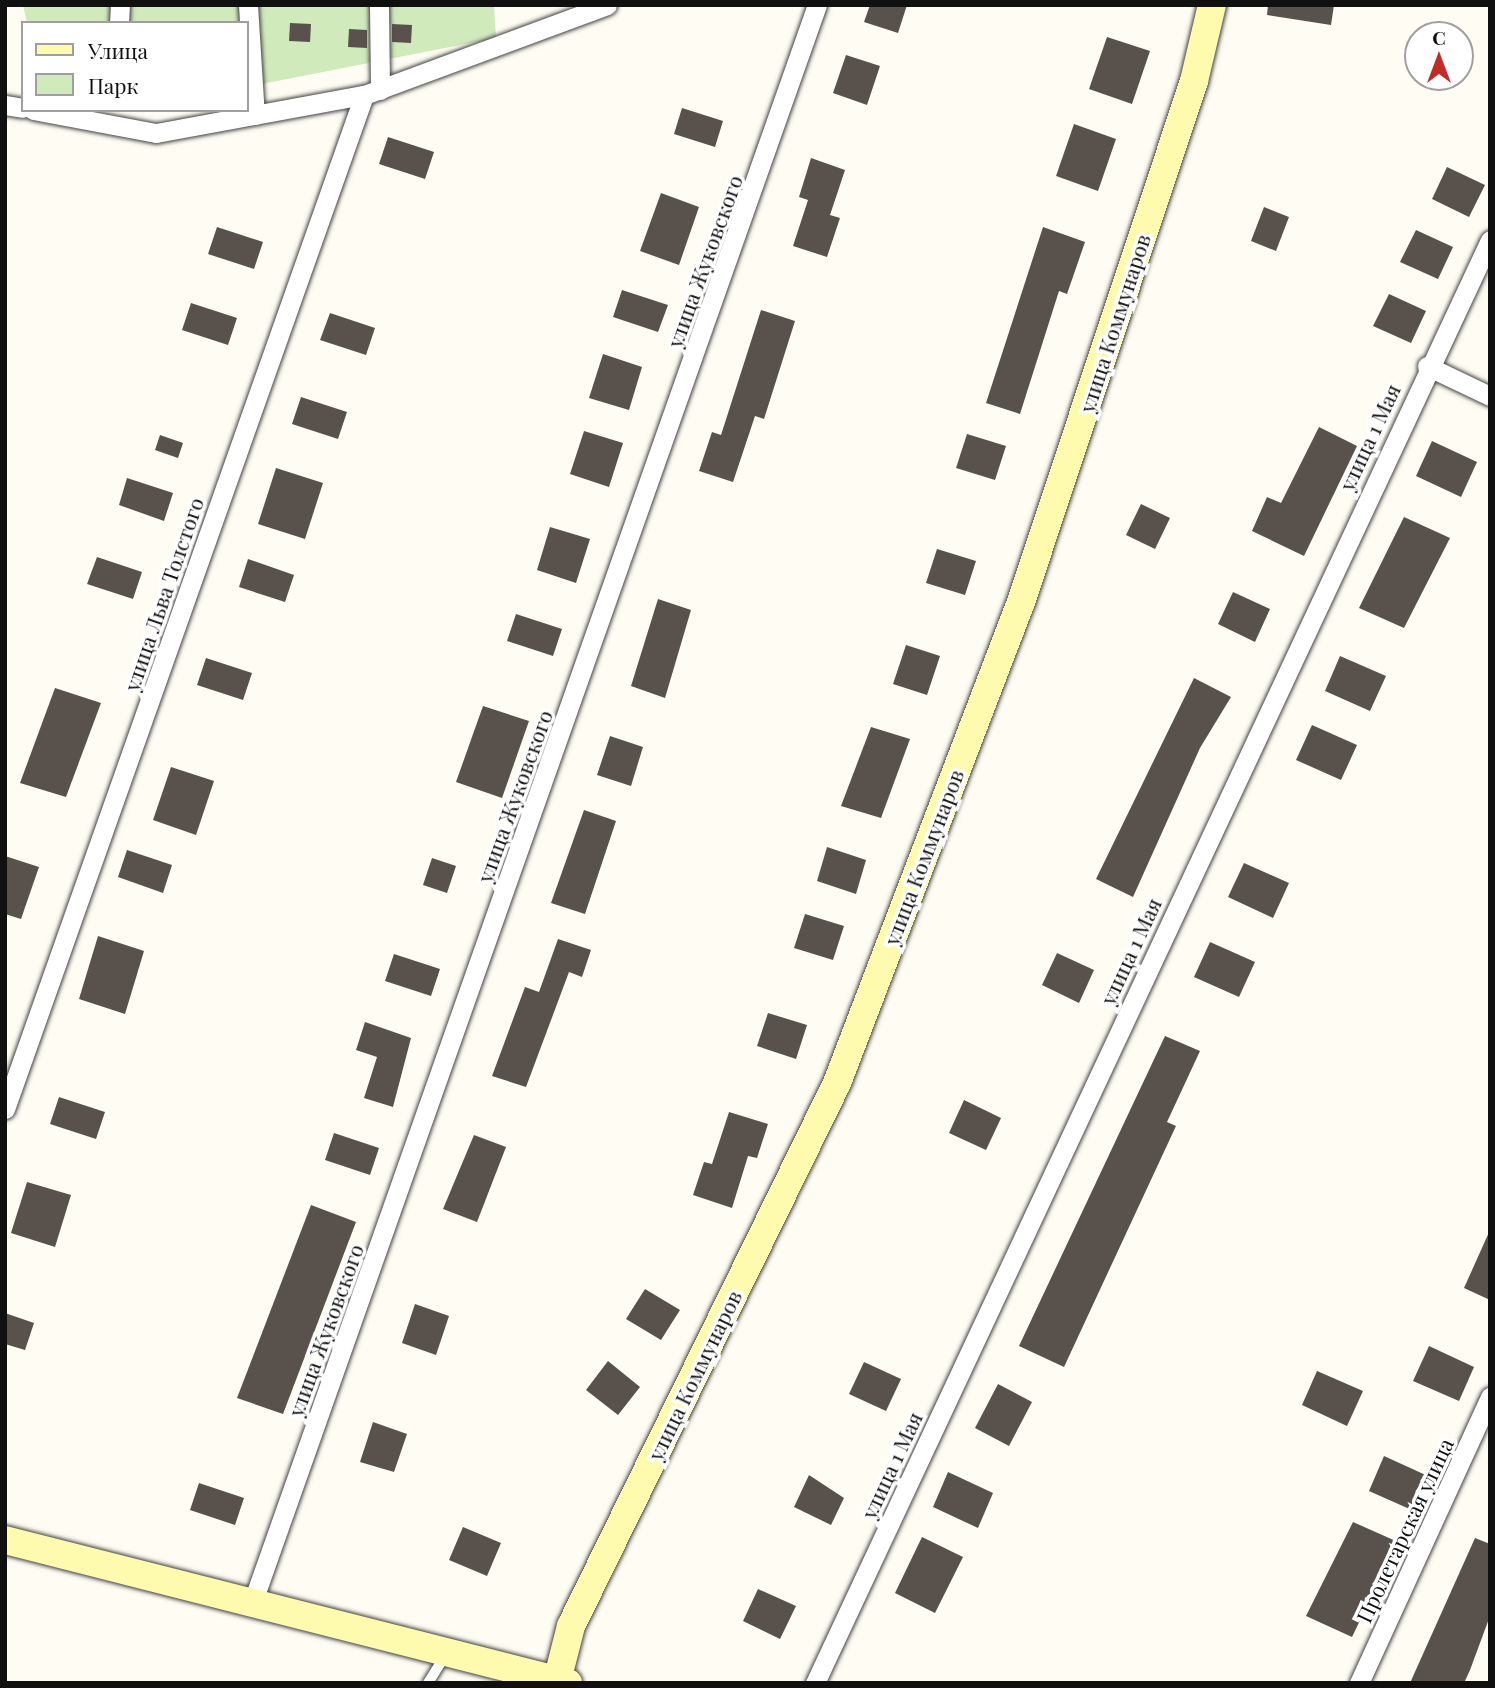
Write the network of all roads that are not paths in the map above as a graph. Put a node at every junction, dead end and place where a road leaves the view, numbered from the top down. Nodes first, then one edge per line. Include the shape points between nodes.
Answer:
1 (248, 5) edge
2 (379, 5) edge
3 (607, 5) edge
4 (817, 5) edge
5 (1212, 5) edge
6 (372, 92) junction
7 (54, 112) edge
8 (255, 115) junction
9 (116, 118) edge
10 (1490, 240) edge
11 (1427, 366) junction
12 (1490, 396) edge
13 (5, 1109) edge
14 (1490, 1397) edge
15 (5, 1540) edge
16 (253, 1601) junction
17 (450, 1649) junction
18 (562, 1681) edge
19 (428, 1683) edge
20 (815, 1683) edge
21 (1359, 1683) edge

1 - 8 street
2 - 6 street
3 - 6 street
4 - 16 street, улица Жуковского
5 - 18 main road, улица Коммунаров via 1194,81 1021,602 842,1070 571,1626
6 - 8 street
6 - 13 street, улица Льва Толстого
7 - 9 street
8 - 9 street via 156,133
10 - 11 street, улица 1 Мая
11 - 12 street
11 - 20 street, улица 1 Мая
14 - 21 street, Пролетарская улица
15 - 16 main road
16 - 17 main road
17 - 18 main road
17 - 19 lane

